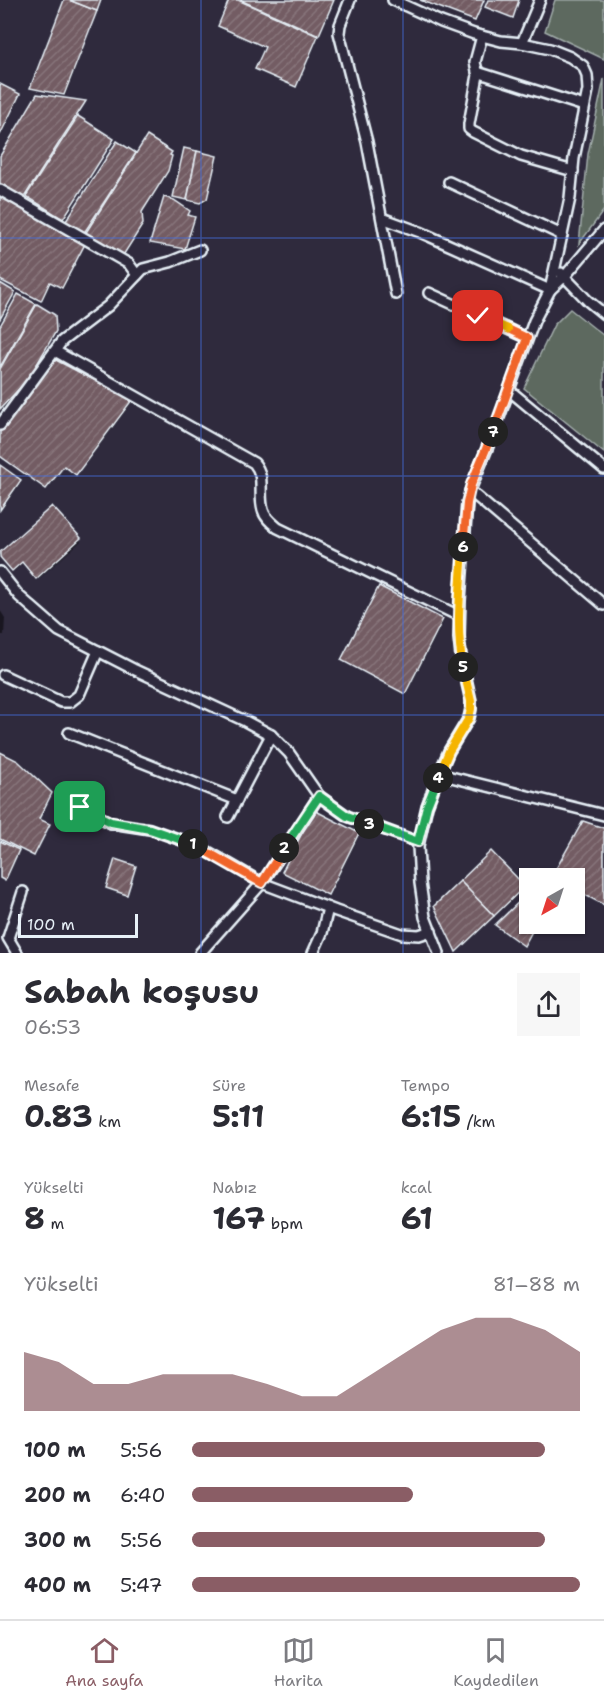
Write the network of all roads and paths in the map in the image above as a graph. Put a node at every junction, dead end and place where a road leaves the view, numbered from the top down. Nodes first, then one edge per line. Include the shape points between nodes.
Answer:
1 (350, 0) edge
2 (393, 0) edge
3 (540, 0) edge
4 (482, 36) junction
5 (522, 43) junction
6 (477, 72) junction
7 (584, 106) junction
8 (573, 171) junction
9 (449, 182) dead end
10 (0, 190) edge
11 (382, 218) junction
12 (604, 230) edge
13 (562, 235) junction
14 (200, 250) dead end
15 (554, 268) junction
16 (137, 275) junction
17 (565, 276) junction
18 (550, 290) junction
19 (429, 293) dead end
20 (396, 294) dead end
21 (604, 314) edge
22 (527, 338) junction
23 (55, 351) junction
24 (509, 390) junction
25 (0, 425) edge
26 (604, 469) edge
27 (470, 491) junction
28 (0, 572) edge
29 (604, 605) edge
30 (459, 616) junction
31 (98, 651) junction
32 (3, 675) dead end
33 (69, 733) dead end
34 (271, 735) junction
35 (440, 774) junction
36 (319, 796) junction
37 (237, 800) junction
38 (80, 807) dead end
39 (604, 815) edge
40 (228, 817) dead end
41 (418, 842) junction
42 (262, 883) junction
43 (23, 892) dead end
44 (328, 908) junction
45 (431, 932) junction
46 (17, 953) edge
47 (200, 953) edge
48 (313, 953) edge
49 (438, 953) edge

1 - 11 street via 339,33
2 - 4 street
3 - 5 street
4 - 5 street
4 - 6 street via 475,62
5 - 7 street via 550,49 583,66 588,90
6 - 7 street
6 - 8 street via 471,131 521,156
7 - 8 street
8 - 13 street
9 - 13 street
10 - 16 street via 129,264
11 - 18 street
11 - 20 street
12 - 17 street
13 - 15 street
14 - 16 street via 143,269
15 - 17 street
15 - 18 street
16 - 23 street via 108,306 62,341
17 - 18 street
17 - 21 street
18 - 22 street
19 - 22 street
22 - 24 street
23 - 25 street
23 - 30 street via 254,463 261,475 262,508 278,528
24 - 26 street
24 - 27 street
27 - 29 street
27 - 30 street
28 - 31 street via 59,632
30 - 35 street via 461,656 471,709
31 - 32 street via 79,694 70,702 61,702
31 - 34 street
33 - 37 street
34 - 36 street via 289,753
34 - 37 street
35 - 39 street
35 - 41 street
36 - 41 street via 347,816
36 - 42 street
37 - 40 street
38 - 42 street via 111,822 150,829 198,846
41 - 45 street via 420,883
42 - 44 street
42 - 47 street
43 - 46 street via 8,938
44 - 45 street via 402,934
44 - 48 street
45 - 49 street

